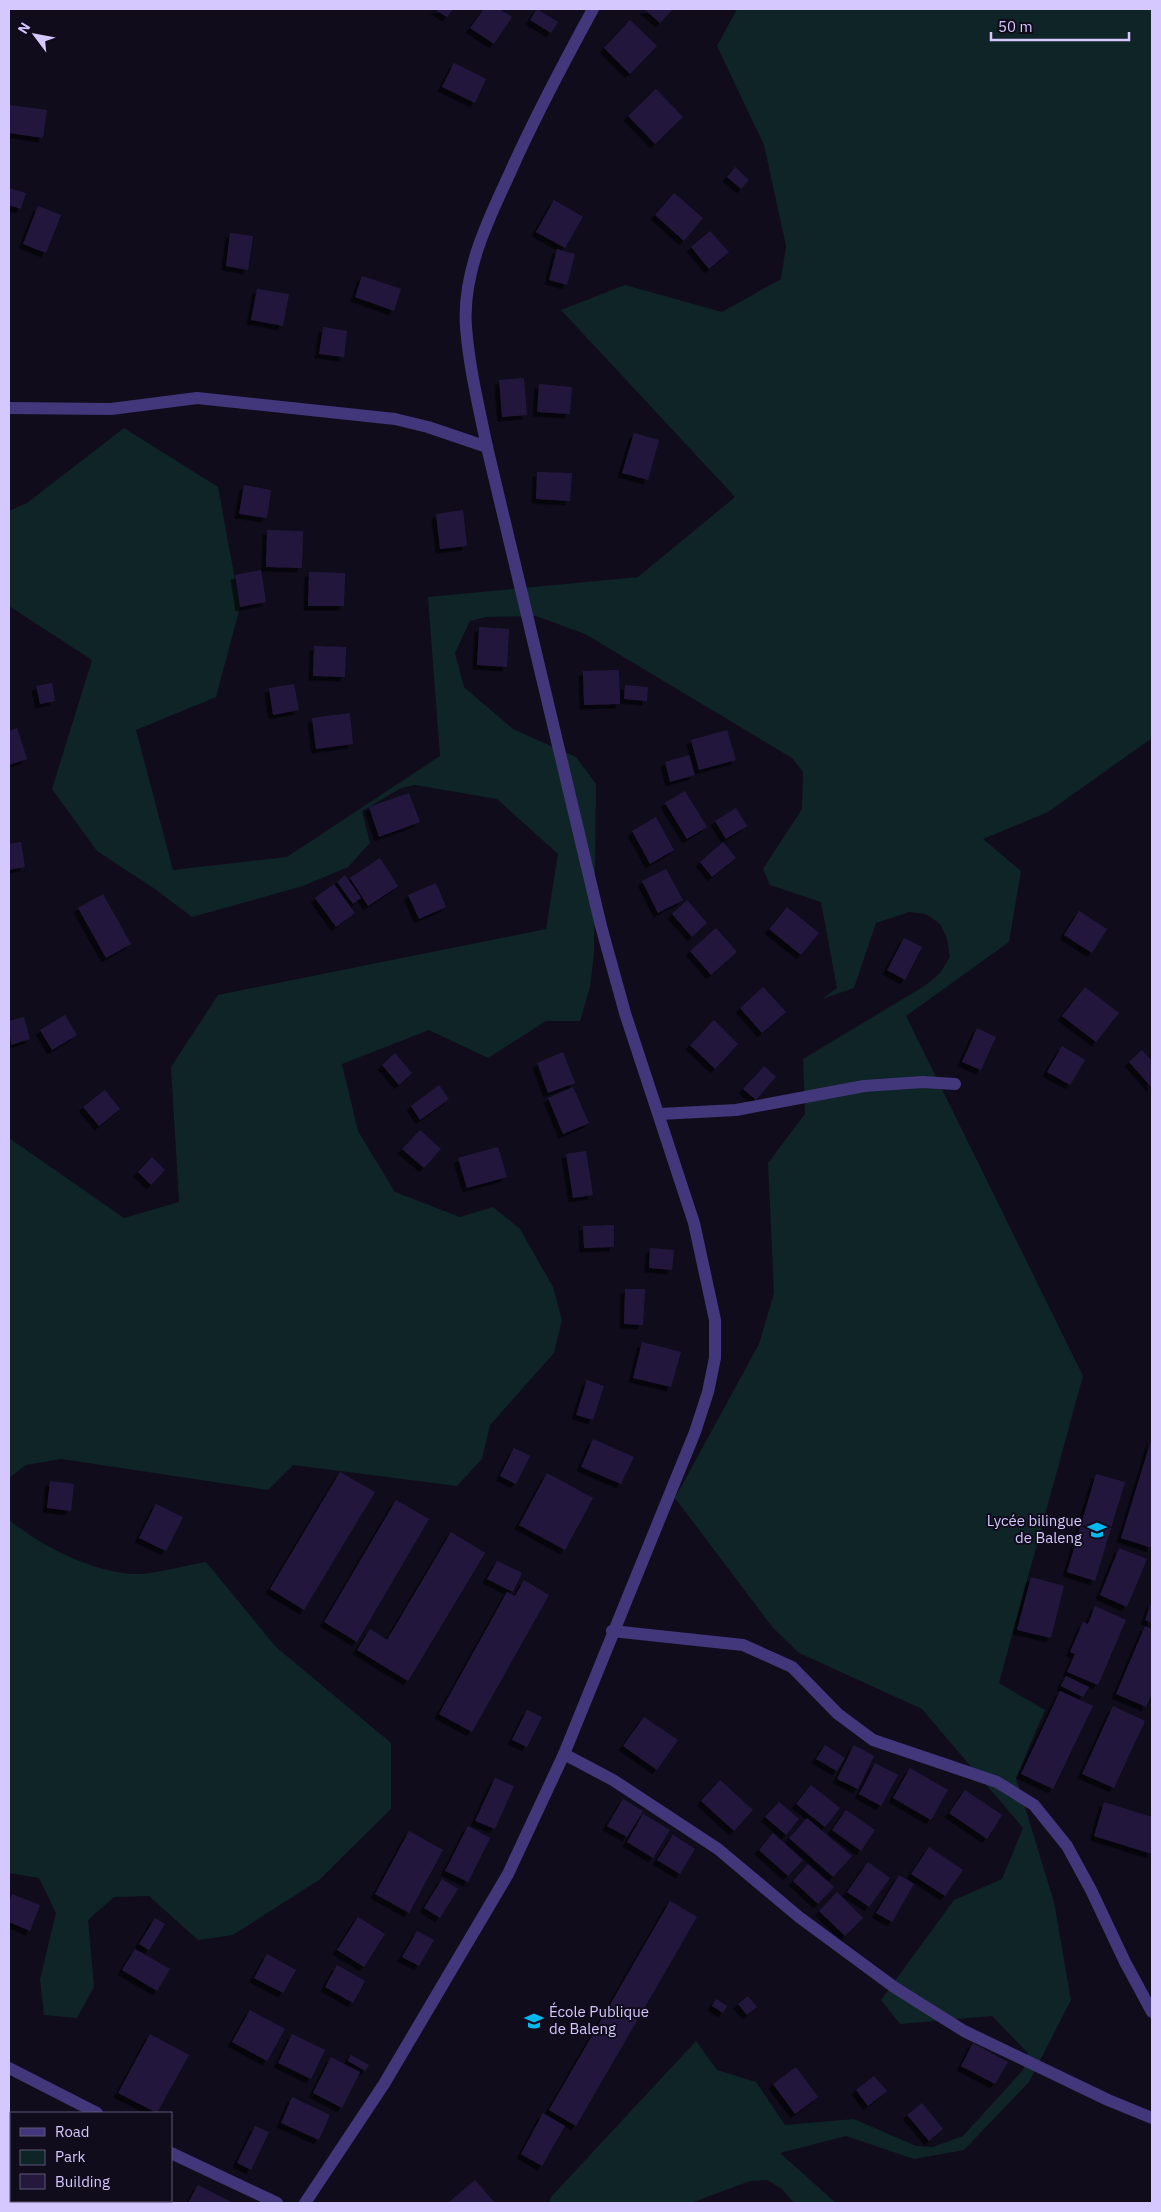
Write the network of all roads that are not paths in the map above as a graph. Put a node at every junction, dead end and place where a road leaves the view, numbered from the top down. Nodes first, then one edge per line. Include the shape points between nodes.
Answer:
1 (593, 9) edge
2 (9, 408) edge
3 (487, 447) junction
4 (955, 1084) dead end
5 (660, 1114) junction
6 (612, 1632) junction
7 (564, 1754) junction
8 (1152, 2012) edge
9 (9, 2068) edge
10 (95, 2112) edge
11 (1152, 2118) edge
12 (172, 2153) edge
13 (277, 2203) edge
14 (305, 2203) edge

1 - 3 street via 538,109 492,212 469,279 466,326
2 - 3 street via 111,409 197,398 395,419
3 - 5 street via 601,926 625,1013
4 - 5 street via 923,1082 864,1086 736,1110
5 - 6 street via 694,1223 715,1320 715,1358 695,1432
6 - 7 street
6 - 8 street via 743,1645 792,1667 838,1714 873,1740 997,1782 1034,1805 1067,1846
7 - 11 street via 613,1780 718,1849 799,1917 894,1987 964,2031
7 - 14 street via 508,1874 384,2084
9 - 10 street
12 - 13 street

